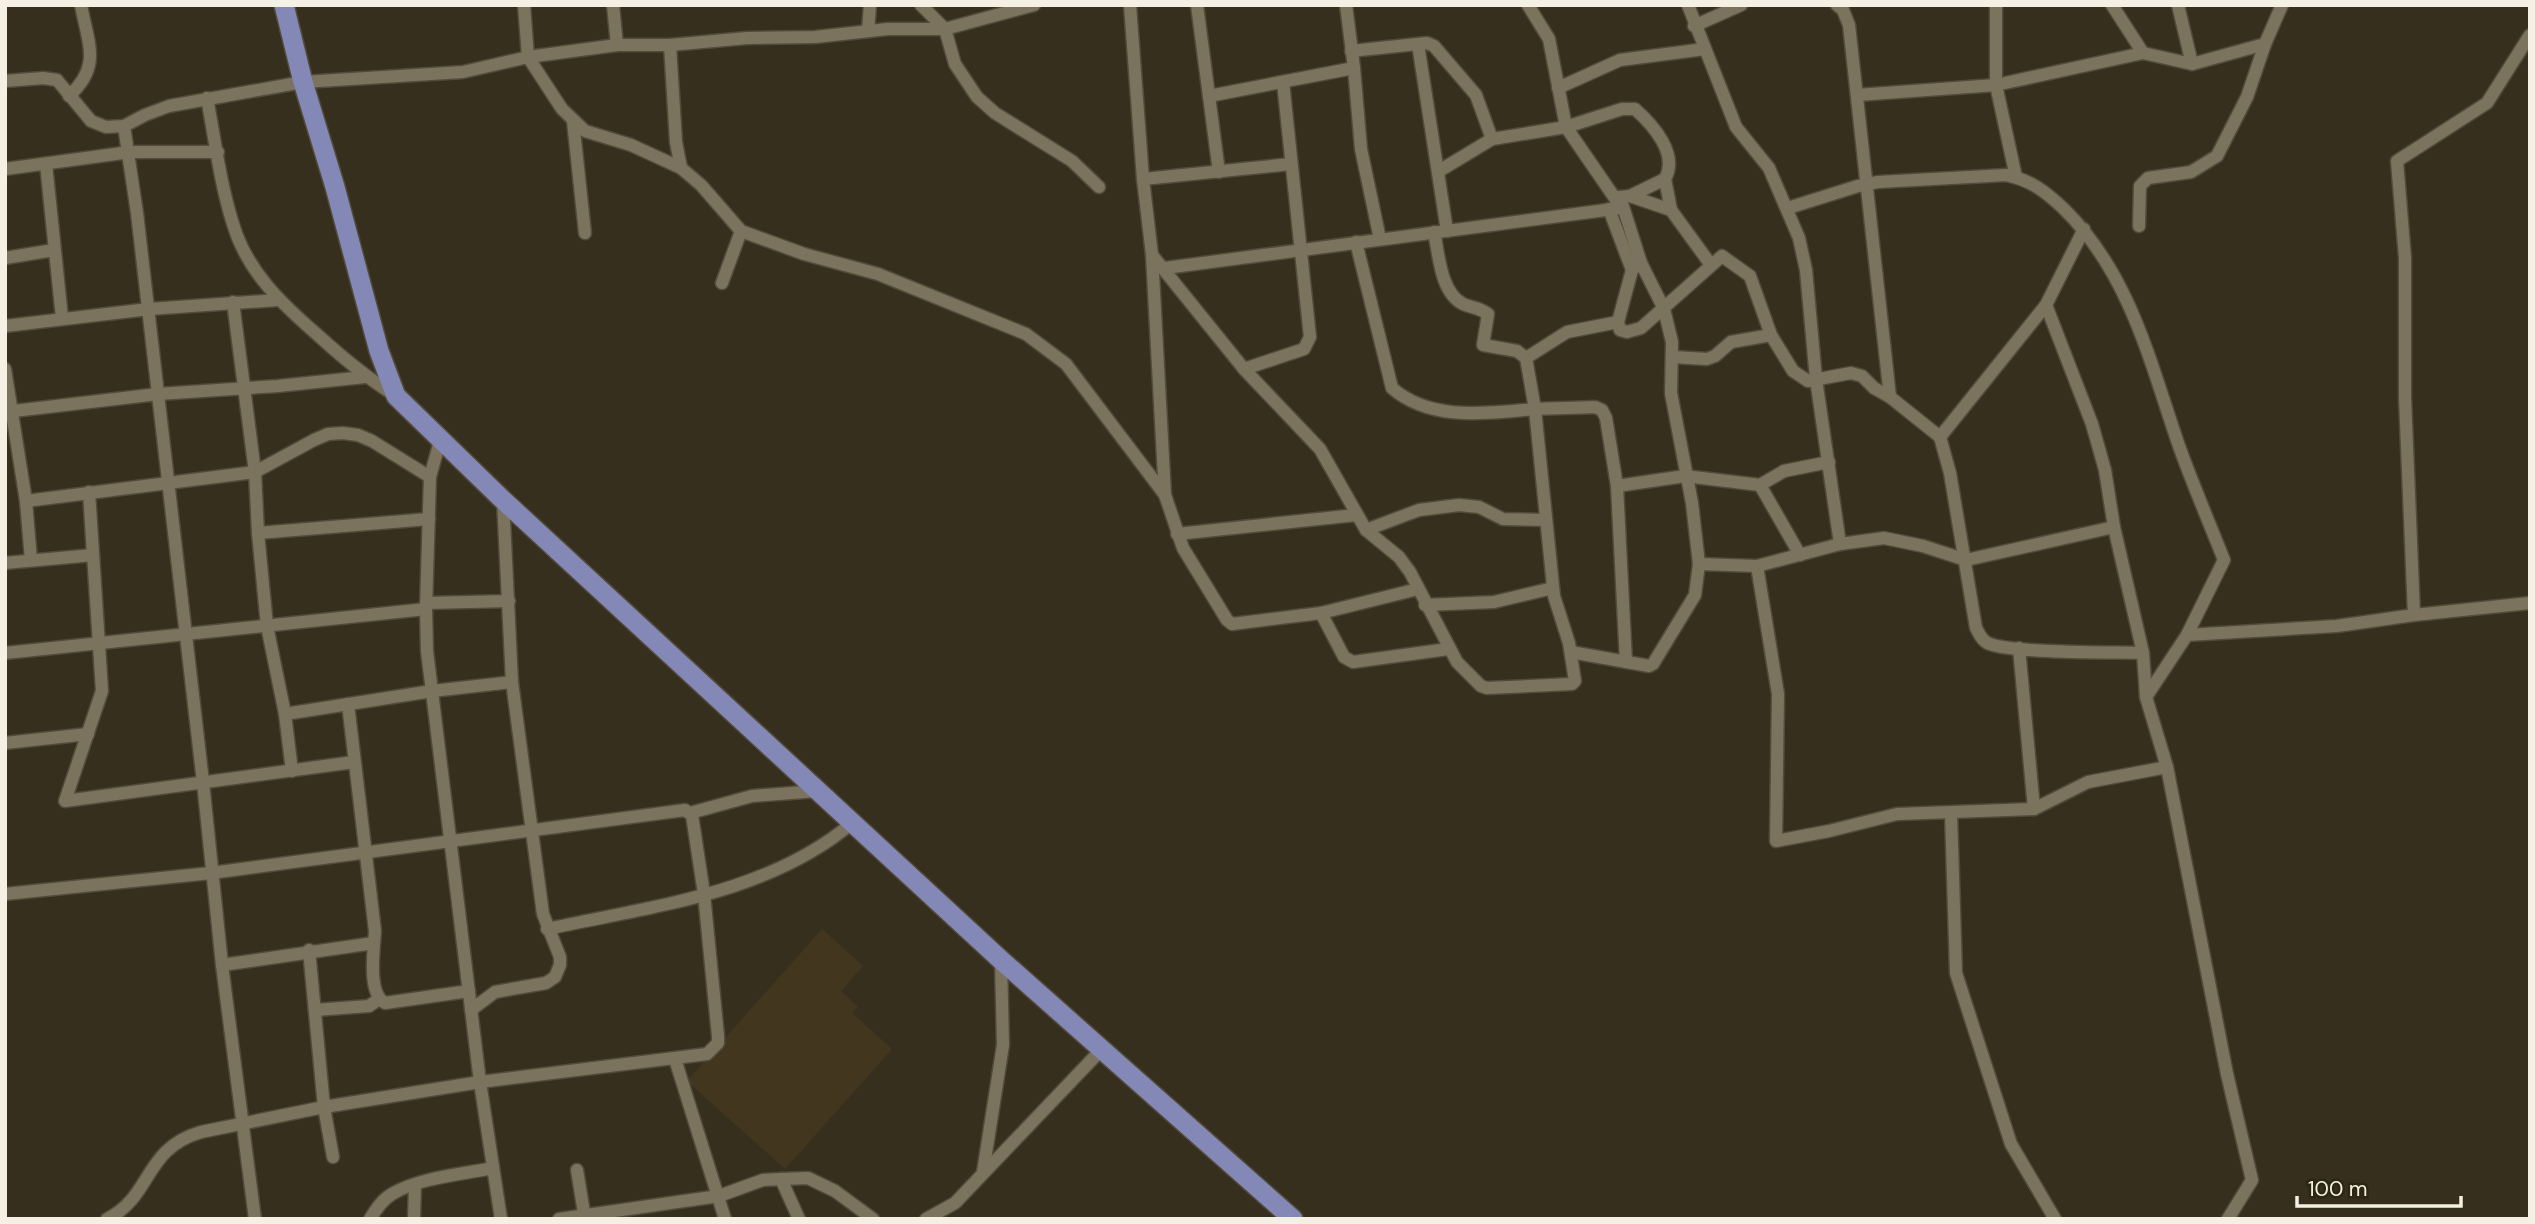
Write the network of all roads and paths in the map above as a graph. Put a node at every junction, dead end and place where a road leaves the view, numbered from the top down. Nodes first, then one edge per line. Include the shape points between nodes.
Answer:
1 (81, 5) edge
2 (284, 5) edge
3 (524, 5) edge
4 (613, 5) edge
5 (870, 5) edge
6 (921, 5) edge
7 (1034, 5) edge
8 (1130, 5) edge
9 (1197, 5) edge
10 (1346, 5) edge
11 (1528, 5) edge
12 (1688, 5) edge
13 (1837, 5) edge
14 (1996, 5) edge
15 (2112, 5) edge
16 (2178, 5) edge
17 (2282, 5) edge
18 (1738, 6) edge
19 (1694, 26) junction
20 (945, 29) junction
21 (868, 31) junction
22 (2530, 35) edge
23 (1418, 44) junction
24 (2265, 44) junction
25 (617, 45) junction
26 (670, 45) junction
27 (1705, 49) junction
28 (1351, 51) junction
29 (2143, 53) junction
30 (527, 57) junction
31 (2192, 64) junction
32 (1354, 68) junction
33 (5, 81) edge
34 (303, 82) junction
35 (1283, 82) junction
36 (1996, 85) junction
37 (1558, 88) junction
38 (1857, 95) junction
39 (69, 96) junction
40 (1209, 96) junction
41 (207, 98) junction
42 (573, 121) junction
43 (124, 126) junction
44 (1566, 127) junction
45 (1492, 139) junction
46 (130, 152) junction
47 (218, 152) junction
48 (46, 164) junction
49 (1291, 164) junction
50 (681, 168) junction
51 (5, 169) edge
52 (1439, 171) junction
53 (1219, 172) junction
54 (2015, 177) junction
55 (1143, 179) junction
56 (1665, 179) junction
57 (1866, 184) junction
58 (1099, 187) dead end
59 (1620, 202) junction
60 (1788, 208) junction
61 (1671, 210) junction
62 (2139, 226) dead end
63 (2084, 229) junction
64 (741, 231) junction
65 (1441, 231) junction
66 (585, 233) dead end
67 (1380, 239) junction
68 (1356, 242) junction
69 (54, 250) junction
70 (1301, 250) junction
71 (1152, 255) junction
72 (5, 258) edge
73 (1711, 265) junction
74 (1636, 267) junction
75 (1165, 268) junction
76 (722, 283) dead end
77 (278, 300) junction
78 (233, 302) junction
79 (2046, 304) junction
80 (149, 309) junction
81 (1664, 309) junction
82 (62, 318) junction
83 (1618, 322) junction
84 (5, 326) edge
85 (1771, 335) junction
86 (1673, 357) junction
87 (1526, 358) junction
88 (5, 369) edge
89 (1244, 369) junction
90 (365, 377) junction
91 (1816, 379) junction
92 (245, 388) junction
93 (158, 394) junction
94 (396, 396) junction
95 (1890, 397) junction
96 (1535, 409) junction
97 (9, 412) edge
98 (1940, 436) junction
99 (440, 441) junction
100 (1829, 462) junction
101 (255, 472) junction
102 (1685, 476) junction
103 (430, 477) junction
104 (168, 481) junction
105 (1760, 485) junction
106 (1617, 486) junction
107 (89, 492) junction
108 (1166, 495) junction
109 (503, 500) junction
110 (26, 501) junction
111 (1356, 515) junction
112 (429, 519) junction
113 (1546, 520) junction
114 (2114, 527) junction
115 (1366, 530) junction
116 (258, 533) junction
117 (1177, 534) junction
118 (1840, 544) junction
119 (93, 555) junction
120 (1800, 555) junction
121 (31, 560) junction
122 (1966, 561) junction
123 (5, 563) edge
124 (1699, 564) junction
125 (1757, 566) junction
126 (1553, 588) junction
127 (1418, 589) junction
128 (509, 601) junction
129 (2530, 603) edge
130 (426, 606) junction
131 (1425, 606) junction
132 (1321, 613) junction
133 (2414, 615) junction
134 (267, 626) junction
135 (187, 635) junction
136 (2187, 635) junction
137 (100, 643) junction
138 (2019, 648) junction
139 (1448, 649) junction
140 (1571, 652) junction
141 (5, 653) edge
142 (2143, 653) junction
143 (1626, 662) junction
144 (512, 682) junction
145 (432, 691) junction
146 (2146, 697) junction
147 (348, 704) junction
148 (285, 714) junction
149 (88, 734) junction
150 (5, 743) edge
151 (354, 762) junction
152 (2167, 767) junction
153 (292, 771) junction
154 (203, 782) junction
155 (818, 791) junction
156 (2034, 809) junction
157 (690, 813) junction
158 (1951, 813) junction
159 (852, 823) junction
160 (532, 831) junction
161 (451, 842) junction
162 (366, 853) junction
163 (211, 873) junction
164 (5, 894) edge
165 (704, 894) junction
166 (547, 929) junction
167 (374, 943) junction
168 (309, 950) junction
169 (1001, 960) junction
170 (222, 965) junction
171 (469, 991) junction
172 (379, 999) junction
173 (315, 1010) junction
174 (471, 1010) junction
175 (1102, 1049) junction
176 (675, 1059) junction
177 (480, 1083) junction
178 (324, 1107) junction
179 (243, 1123) junction
180 (333, 1157) dead end
181 (493, 1168) junction
182 (577, 1170) dead end
183 (983, 1172) junction
184 (781, 1180) junction
185 (415, 1185) junction
186 (719, 1196) junction
187 (585, 1217) edge
188 (107, 1219) edge
189 (255, 1219) edge
190 (370, 1219) edge
191 (414, 1219) edge
192 (501, 1219) edge
193 (559, 1219) edge
194 (725, 1219) edge
195 (799, 1219) edge
196 (873, 1219) edge
197 (926, 1219) edge
198 (1293, 1219) edge
199 (2055, 1219) edge
200 (2228, 1219) edge

1 - 39 street via 90,71
2 - 34 highway
3 - 30 street
4 - 25 street
5 - 21 street
6 - 20 street
7 - 20 street
8 - 55 street
9 - 40 street
10 - 28 street
11 - 37 street via 1549,39
12 - 19 street
13 - 38 street via 1849,25
14 - 36 street
15 - 29 street
16 - 31 street
17 - 24 street
18 - 19 street
19 - 27 street
20 - 21 street
20 - 58 street via 955,64 976,97 1072,161
21 - 26 street
22 - 133 street via 2487,103 2397,160 2405,258 2404,398
23 - 28 street
23 - 45 street via 1434,46 1476,95
23 - 52 street
24 - 31 street
24 - 62 street via 2247,97 2217,156 2191,172 2148,178 2140,186
25 - 26 street
25 - 30 street
26 - 50 street
27 - 37 street via 1620,60
27 - 60 street via 1737,127 1769,167
28 - 32 street
29 - 31 street
29 - 36 street
30 - 34 street via 463,72
30 - 42 street
32 - 35 street
32 - 67 street via 1361,149
33 - 39 street via 51,78
34 - 41 street
34 - 94 highway via 379,351
35 - 40 street
35 - 49 street
36 - 38 street
36 - 54 street
37 - 44 street
38 - 57 street
39 - 43 street via 91,121 106,127
40 - 53 street
41 - 43 street via 169,106
41 - 47 street
42 - 50 street via 597,137 624,143
42 - 66 street
43 - 46 street
44 - 45 street
44 - 56 street via 1622,108 1635,109 1663,146 1670,164
44 - 59 street
45 - 52 street
46 - 47 street
46 - 48 street
46 - 80 street
47 - 77 street via 233,227 253,268
48 - 51 street
48 - 69 street
49 - 53 street
49 - 70 street
50 - 64 street
52 - 65 street
53 - 55 street
54 - 57 street
54 - 63 street via 2045,191
55 - 71 street
56 - 59 street
56 - 61 street
57 - 60 street
57 - 95 street
59 - 61 street
59 - 65 street
59 - 74 street
60 - 91 street via 1806,270
61 - 73 street
63 - 79 street
63 - 136 street via 2131,306 2224,560
64 - 76 street
64 - 108 street via 878,274 1026,334 1066,364
65 - 67 street
65 - 87 street via 1446,283 1463,304 1488,314 1483,345 1517,351
67 - 68 street
68 - 70 street
68 - 96 street via 1392,388 1418,404 1440,410 1483,414
69 - 72 street
69 - 82 street
70 - 75 street
70 - 89 street via 1310,337 1307,346
71 - 75 street
71 - 108 street
73 - 81 street
73 - 85 street via 1722,256 1750,276
74 - 81 street
74 - 83 street
75 - 89 street
77 - 78 street
77 - 90 street
78 - 80 street
78 - 92 street
79 - 98 street
79 - 114 street via 2092,424
80 - 82 street
80 - 93 street
81 - 83 street via 1641,328 1627,332 1620,330
81 - 86 street
82 - 84 street
83 - 87 street via 1567,332
85 - 86 street via 1731,342 1707,359
85 - 91 street via 1793,371 1805,380
86 - 102 street via 1671,393
87 - 96 street
88 - 97 street
89 - 111 street via 1320,449
90 - 92 street
90 - 94 street
91 - 95 street via 1856,373
91 - 100 street
92 - 93 street
92 - 101 street
93 - 97 street
93 - 104 street
94 - 99 highway
95 - 98 street
96 - 106 street via 1602,410
96 - 113 street
97 - 110 street
98 - 122 street
99 - 103 street
99 - 109 highway
100 - 105 street via 1784,471
100 - 118 street
101 - 103 street via 314,440 343,433 372,441
101 - 104 street
101 - 116 street
102 - 105 street
102 - 106 street
102 - 124 street
103 - 112 street
104 - 107 street
104 - 135 street
105 - 120 street
106 - 143 street
107 - 110 street
107 - 119 street
108 - 117 street
109 - 128 street
109 - 155 highway
110 - 121 street
111 - 115 street
111 - 117 street
112 - 116 street
112 - 130 street
113 - 115 street via 1503,519 1459,505 1419,510
113 - 126 street
114 - 122 street
114 - 142 street
115 - 127 street via 1399,558
116 - 134 street
117 - 132 street via 1232,624
118 - 120 street
118 - 122 street via 1895,539
119 - 121 street
119 - 137 street
120 - 125 street
121 - 123 street
122 - 138 street via 1980,635 1986,642
124 - 125 street
124 - 143 street via 1695,595 1657,660 1649,666
125 - 158 street via 1778,694 1776,841 1896,814
126 - 131 street via 1493,602
126 - 140 street
127 - 131 street
127 - 132 street
128 - 130 street
128 - 144 street
129 - 133 street
130 - 134 street
130 - 145 street
131 - 139 street
132 - 139 street via 1344,657 1353,662
133 - 136 street via 2337,626
134 - 135 street
134 - 148 street
135 - 137 street
135 - 154 street
136 - 146 street
137 - 141 street
137 - 149 street via 102,691
138 - 142 street
138 - 156 street
139 - 140 street via 1481,686 1494,689 1572,684
140 - 143 street
142 - 146 street
144 - 145 street
144 - 160 street
145 - 147 street
145 - 161 street
146 - 152 street
147 - 148 street
147 - 151 street
148 - 153 street
149 - 150 street
149 - 154 street via 65,801
151 - 153 street
151 - 162 street
152 - 156 street via 2088,782
152 - 200 street via 2252,1180
153 - 154 street
154 - 163 street
155 - 157 street via 752,796
155 - 159 highway
156 - 158 street
157 - 160 street via 685,810
157 - 165 street
158 - 199 street via 1956,974 2011,1144
159 - 165 street via 820,849 796,861 746,883
159 - 169 highway
160 - 161 street
160 - 166 street
161 - 162 street
161 - 171 street
162 - 163 street
162 - 167 street
163 - 164 street
163 - 170 street
165 - 166 street
165 - 176 street via 718,1043 707,1054
166 - 174 street via 559,957 555,977 537,986 495,992
167 - 168 street
167 - 172 street via 372,964
168 - 170 street
168 - 173 street
169 - 175 highway
169 - 183 street via 1003,1045
170 - 179 street
171 - 172 street via 385,1003
171 - 174 street
172 - 173 street via 369,1006
173 - 178 street
174 - 177 street
175 - 183 street
175 - 198 highway
176 - 177 street
176 - 186 street
177 - 178 street
177 - 181 street
178 - 179 street
178 - 180 street
179 - 188 street via 192,1134 176,1143 155,1162 132,1200
179 - 189 street
181 - 185 street
181 - 192 street
182 - 187 street
183 - 197 street via 955,1203
184 - 186 street via 763,1181
184 - 195 street
184 - 196 street via 808,1178
185 - 190 street via 390,1195
185 - 191 street
186 - 187 street
186 - 194 street
187 - 193 street

